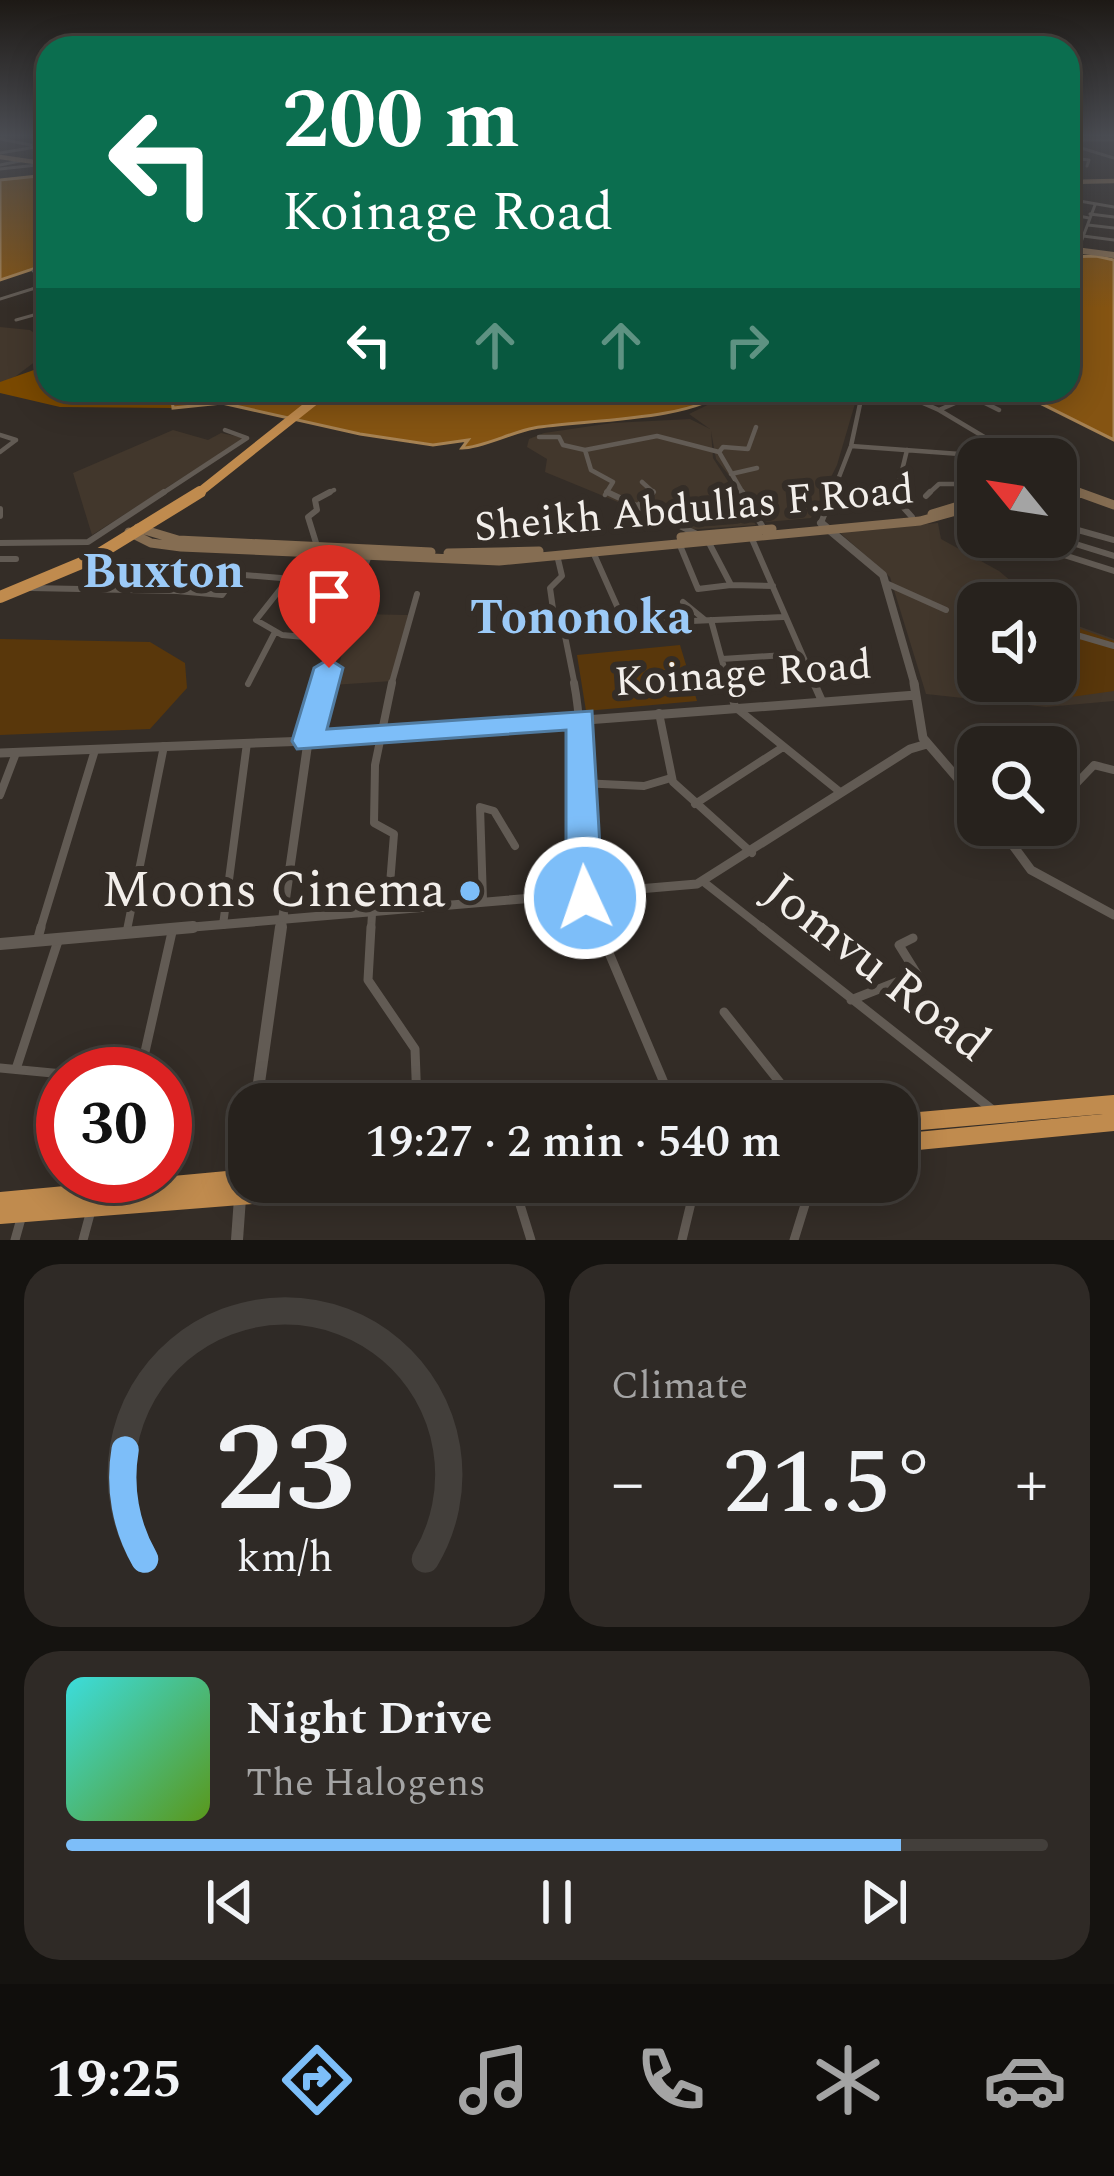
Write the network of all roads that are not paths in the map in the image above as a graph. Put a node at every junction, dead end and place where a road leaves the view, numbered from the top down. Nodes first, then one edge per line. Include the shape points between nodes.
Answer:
1 (1080, 202) edge
2 (1085, 203) junction
3 (1095, 205) junction
4 (1080, 206) edge
5 (1114, 207) edge
6 (1080, 217) edge
7 (1114, 217) edge
8 (1088, 219) junction
9 (1114, 228) edge
10 (1083, 236) junction
11 (1114, 240) edge
12 (1080, 244) edge
13 (1080, 250) edge
14 (1114, 255) edge
15 (33, 272) dead end
16 (36, 272) edge
17 (36, 288) edge
18 (0, 299) edge
19 (36, 314) edge
20 (16, 320) dead end
21 (309, 402) edge
22 (860, 402) edge
23 (921, 402) edge
24 (958, 402) edge
25 (981, 402) edge
26 (940, 410) junction
27 (999, 410) dead end
28 (756, 428) dead end
29 (225, 430) dead end
30 (277, 430) junction
31 (0, 435) edge
32 (539, 437) dead end
33 (986, 438) edge
34 (850, 448) junction
35 (585, 450) junction
36 (908, 450) junction
37 (0, 452) edge
38 (718, 452) junction
39 (957, 454) edge
40 (757, 468) dead end
41 (731, 474) junction
42 (642, 482) dead end
43 (957, 484) edge
44 (1077, 489) edge
45 (1077, 489) edge
46 (334, 490) dead end
47 (926, 496) dead end
48 (1114, 502) edge
49 (638, 506) junction
50 (957, 506) edge
51 (957, 510) edge
52 (169, 517) junction
53 (912, 517) junction
54 (828, 526) junction
55 (764, 529) junction
56 (138, 534) junction
57 (1077, 535) edge
58 (703, 537) junction
59 (751, 537) junction
60 (164, 538) junction
61 (1114, 540) edge
62 (1077, 541) edge
63 (679, 543) junction
64 (0, 544) edge
65 (317, 547) junction
66 (369, 552) junction
67 (592, 552) junction
68 (557, 555) junction
69 (1114, 556) edge
70 (1077, 558) edge
71 (0, 559) edge
72 (16, 559) dead end
73 (1114, 571) edge
74 (238, 574) junction
75 (888, 584) junction
76 (731, 585) junction
77 (773, 586) junction
78 (28, 588) junction
79 (177, 591) junction
80 (0, 594) edge
81 (417, 594) dead end
82 (683, 602) dead end
83 (946, 610) dead end
84 (783, 616) junction
85 (708, 620) junction
86 (625, 624) junction
87 (519, 630) dead end
88 (274, 632) junction
89 (1077, 635) edge
90 (338, 640) junction
91 (1114, 646) edge
92 (801, 654) junction
93 (722, 659) junction
94 (248, 684) dead end
95 (916, 695) junction
96 (822, 701) junction
97 (735, 707) junction
98 (659, 713) junction
99 (581, 718) junction
100 (381, 734) junction
101 (308, 741) junction
102 (247, 743) junction
103 (927, 744) junction
104 (164, 746) junction
105 (780, 748) junction
106 (95, 749) junction
107 (16, 753) junction
108 (0, 754) edge
109 (1114, 770) edge
110 (670, 778) junction
111 (957, 778) edge
112 (581, 783) junction
113 (1077, 783) edge
114 (843, 794) junction
115 (0, 795) edge
116 (695, 804) junction
117 (515, 846) dead end
118 (1013, 846) edge
119 (752, 854) junction
120 (705, 883) junction
121 (585, 898) junction
122 (483, 904) junction
123 (388, 913) junction
124 (372, 914) junction
125 (1114, 915) edge
126 (282, 924) junction
127 (222, 928) junction
128 (172, 932) junction
129 (126, 935) junction
130 (913, 938) dead end
131 (58, 940) junction
132 (37, 941) junction
133 (0, 944) edge
134 (851, 1000) junction
135 (724, 1012) dead end
136 (146, 1047) edge
137 (0, 1068) edge
138 (16, 1069) junction
139 (36, 1071) edge
140 (259, 1083) edge
141 (416, 1083) edge
142 (664, 1083) edge
143 (780, 1083) edge
144 (1114, 1104) edge
145 (999, 1114) junction
146 (918, 1121) edge
147 (1114, 1122) edge
148 (918, 1141) edge
149 (192, 1188) edge
150 (228, 1188) edge
151 (212, 1190) junction
152 (36, 1196) edge
153 (0, 1201) edge
154 (242, 1203) edge
155 (520, 1203) edge
156 (691, 1203) edge
157 (805, 1203) edge
158 (91, 1208) junction
159 (11, 1215) edge
160 (15, 1240) edge
161 (83, 1240) edge
162 (237, 1240) edge
163 (531, 1240) edge
164 (682, 1240) edge
165 (794, 1240) edge

1 - 2 street
2 - 3 street
2 - 4 street
3 - 5 street
3 - 8 street
6 - 8 street
7 - 8 street
8 - 9 street
8 - 10 street
10 - 11 street
10 - 12 street
13 - 14 main road
15 - 16 street
17 - 18 street
19 - 20 street
21 - 30 highway
22 - 34 street
23 - 26 street
24 - 26 street
25 - 27 street
26 - 33 street
28 - 38 street via 748,449
29 - 64 street via 247,438 88,542
30 - 52 highway
30 - 56 highway
31 - 37 street via 16,440
32 - 35 street via 559,436 563,446
34 - 36 street
34 - 54 street
35 - 38 street via 657,436
35 - 49 street via 591,470 613,482 604,493
36 - 39 street
36 - 53 street via 895,498
38 - 41 street
40 - 41 street
41 - 55 street
42 - 49 street via 653,491
43 - 47 street via 939,484
44 - 48 main road
45 - 48 main road
46 - 65 street via 315,500 308,517
49 - 58 street
50 - 53 main road, Sheikh Abdullas F.Road
51 - 54 main road, Sheikh Abdullas F.Road via 936,519
52 - 56 highway
52 - 60 highway
53 - 54 main road, Sheikh Abdullas F.Road
54 - 55 main road, Sheikh Abdullas F.Road
54 - 59 main road, Sheikh Abdullas F.Road
54 - 75 street
55 - 58 main road, Sheikh Abdullas F.Road
56 - 60 main road, Sheikh Abdullas F.Road
56 - 66 main road, Sheikh Abdullas F.Road
56 - 78 highway
56 - 80 highway
57 - 61 street
58 - 59 main road, Sheikh Abdullas F.Road
58 - 63 main road, Sheikh Abdullas F.Road
58 - 66 main road, Sheikh Abdullas F.Road via 506,553
58 - 76 street
59 - 77 street
60 - 65 main road, Sheikh Abdullas F.Road
62 - 69 street
63 - 67 main road, Sheikh Abdullas F.Road
63 - 76 street via 698,590
65 - 66 main road, Sheikh Abdullas F.Road
66 - 68 main road, Sheikh Abdullas F.Road via 499,561
66 - 90 street
67 - 68 main road, Sheikh Abdullas F.Road
67 - 86 street
68 - 87 street via 562,576 550,588 555,622
70 - 73 street
71 - 72 street
74 - 79 street via 190,572
74 - 79 street via 222,595
74 - 88 street via 286,582 254,617
75 - 83 street
75 - 95 street
76 - 77 street
77 - 84 street
78 - 79 street
78 - 80 highway
81 - 100 street
82 - 85 street
84 - 85 street
84 - 92 street
85 - 86 street
85 - 93 street
86 - 99 street via 566,633
88 - 90 street
88 - 94 street
89 - 91 street
90 - 101 street
92 - 93 street
92 - 96 street
93 - 97 street
95 - 96 street, Koinage Road
95 - 103 street
96 - 97 street, Koinage Road
97 - 98 street, Koinage Road
97 - 105 street
98 - 99 street, Koinage Road
98 - 110 street
99 - 100 street, Koinage Road
99 - 112 street
100 - 101 street, Koinage Road
100 - 123 street via 373,818 394,834
101 - 102 street, Koinage Road
101 - 126 street
102 - 104 street, Koinage Road
102 - 127 street
103 - 111 street
103 - 114 street
104 - 106 street, Koinage Road
104 - 129 street
105 - 114 street
105 - 116 street
106 - 107 street, Koinage Road
106 - 132 street
107 - 108 street, Koinage Road
107 - 115 street
109 - 113 street via 1094,765
110 - 112 street via 644,786
110 - 116 street
112 - 121 street
114 - 119 street
116 - 119 street
117 - 122 street via 494,811 480,807
118 - 125 street via 1031,870
119 - 120 street
120 - 121 street
120 - 134 street, Jomvu Road
121 - 122 street
121 - 142 street
122 - 123 street
123 - 124 street
124 - 126 street
124 - 141 street via 368,980 415,1049
126 - 127 street
126 - 140 street
127 - 128 street
128 - 129 street
128 - 136 street
129 - 131 street
130 - 134 street via 899,945 917,974
131 - 132 street
131 - 138 street
132 - 133 street
134 - 145 street, Jomvu Road
135 - 143 street
137 - 138 street
138 - 139 street
144 - 145 highway
145 - 146 highway
147 - 148 highway
149 - 151 highway
150 - 151 highway
151 - 158 highway
152 - 153 highway
154 - 162 street
155 - 163 street
156 - 164 street
157 - 165 street
158 - 159 highway
158 - 161 street
159 - 160 street

